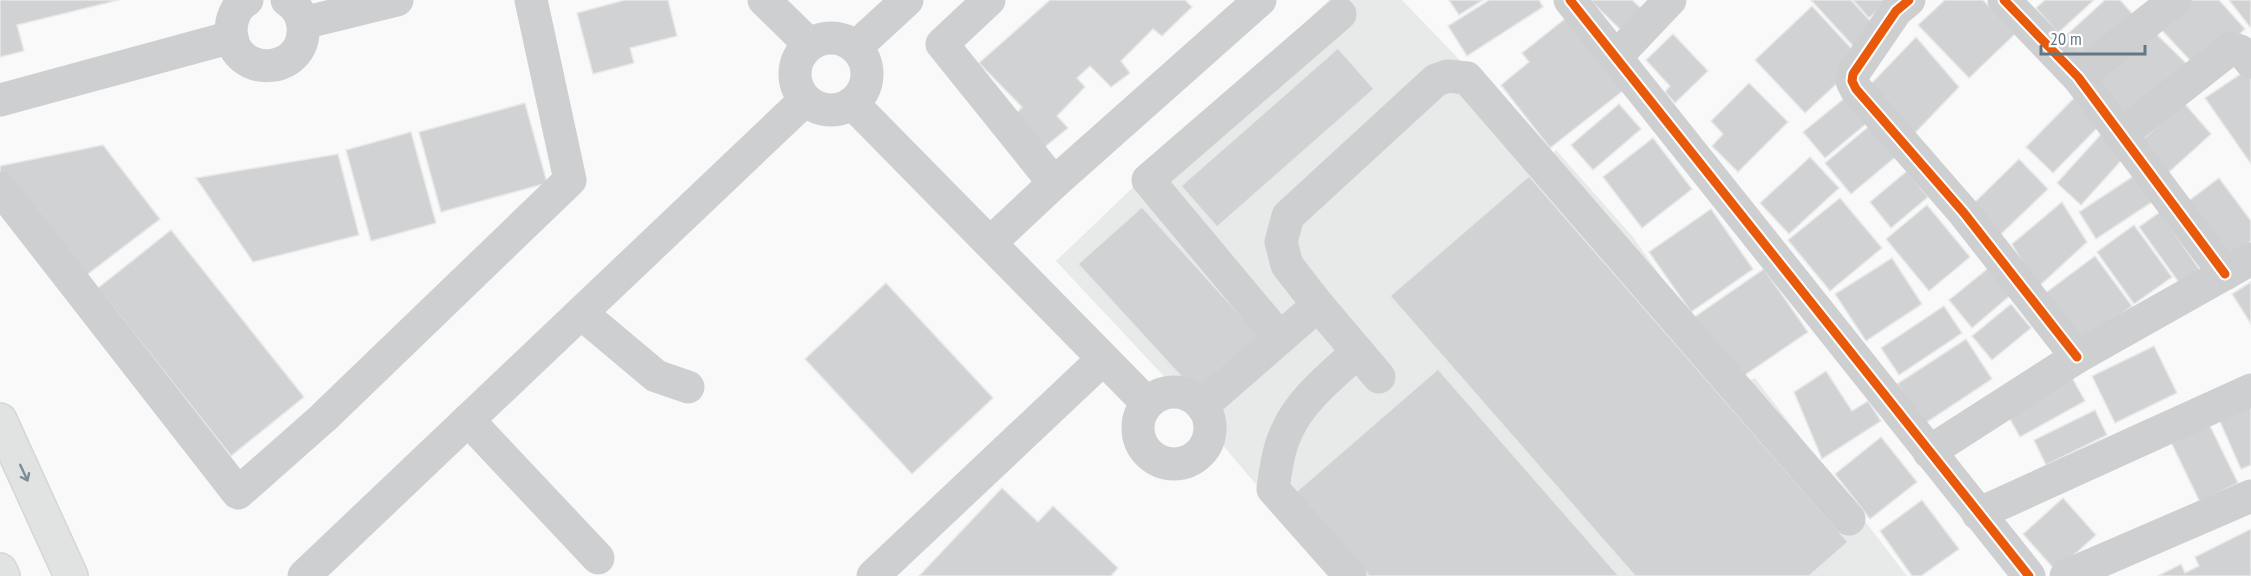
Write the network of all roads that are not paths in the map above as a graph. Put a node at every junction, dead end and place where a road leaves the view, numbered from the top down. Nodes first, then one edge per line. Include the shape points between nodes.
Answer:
1 (247, 0) edge
2 (397, 0) edge
3 (531, 0) edge
4 (764, 0) edge
5 (907, 0) edge
6 (988, 0) edge
7 (1260, 0) edge
8 (1570, 0) edge
9 (1670, 0) edge
10 (1909, 0) edge
11 (2004, 0) edge
12 (2175, 0) edge
13 (295, 12) edge
14 (1340, 14) dead end
15 (232, 36) junction
16 (809, 44) junction
17 (856, 47) junction
18 (1616, 57) junction
19 (2251, 62) edge
20 (2078, 77) junction
21 (0, 100) edge
22 (806, 100) junction
23 (852, 103) junction
24 (2121, 135) junction
25 (1054, 183) junction
26 (0, 188) edge
27 (990, 243) junction
28 (2238, 266) edge
29 (1318, 305) junction
30 (581, 313) junction
31 (1280, 338) junction
32 (1357, 352) junction
33 (2077, 357) junction
34 (1103, 359) junction
35 (1379, 376) dead end
36 (688, 387) dead end
37 (2251, 390) edge
38 (1147, 403) junction
39 (1202, 406) junction
40 (0, 420) edge
41 (468, 420) junction
42 (1929, 452) junction
43 (2251, 496) edge
44 (1978, 514) junction
45 (1849, 519) dead end
46 (598, 558) dead end
47 (0, 570) edge
48 (3, 576) edge
49 (71, 576) edge
50 (304, 576) edge
51 (873, 576) edge
52 (1350, 576) edge
53 (2029, 576) edge
54 (2066, 576) edge

1 - 15 street via 235,12
2 - 13 street
3 - 26 street via 570,180 323,418 237,494
4 - 16 street
5 - 17 street
6 - 25 street via 942,44
7 - 25 street
8 - 18 street
9 - 18 street
10 - 33 street via 1896,12 1852,81 1964,213
11 - 20 street
12 - 20 street
13 - 15 street via 303,36 300,48 280,64 255,65 236,49
14 - 31 street via 1148,180
15 - 21 street
16 - 17 street via 833,37
16 - 22 street via 795,65 794,78
17 - 23 street via 867,70 861,94
18 - 42 street
19 - 24 street via 2243,52 2230,49
20 - 24 street
22 - 23 street via 829,110
22 - 30 street
23 - 27 street
24 - 28 street
25 - 27 street
27 - 34 street
28 - 33 street
29 - 31 street
29 - 32 street
29 - 45 street via 1287,265 1281,242 1288,216 1436,80 1448,76 1467,78
30 - 36 street via 656,376
30 - 41 street
31 - 39 street
32 - 35 street
32 - 52 street via 1302,405 1287,430 1273,489
33 - 42 street
34 - 38 street
34 - 51 street
37 - 44 street
38 - 39 street via 1169,392 1193,397
38 - 39 street via 1137,426 1139,439 1154,459 1166,464 1191,460 1201,453 1210,430 1209,417
40 -> 49 main road
41 - 46 street
41 - 50 street
42 - 44 street
43 - 54 street
44 - 53 street
47 - 48 main road

